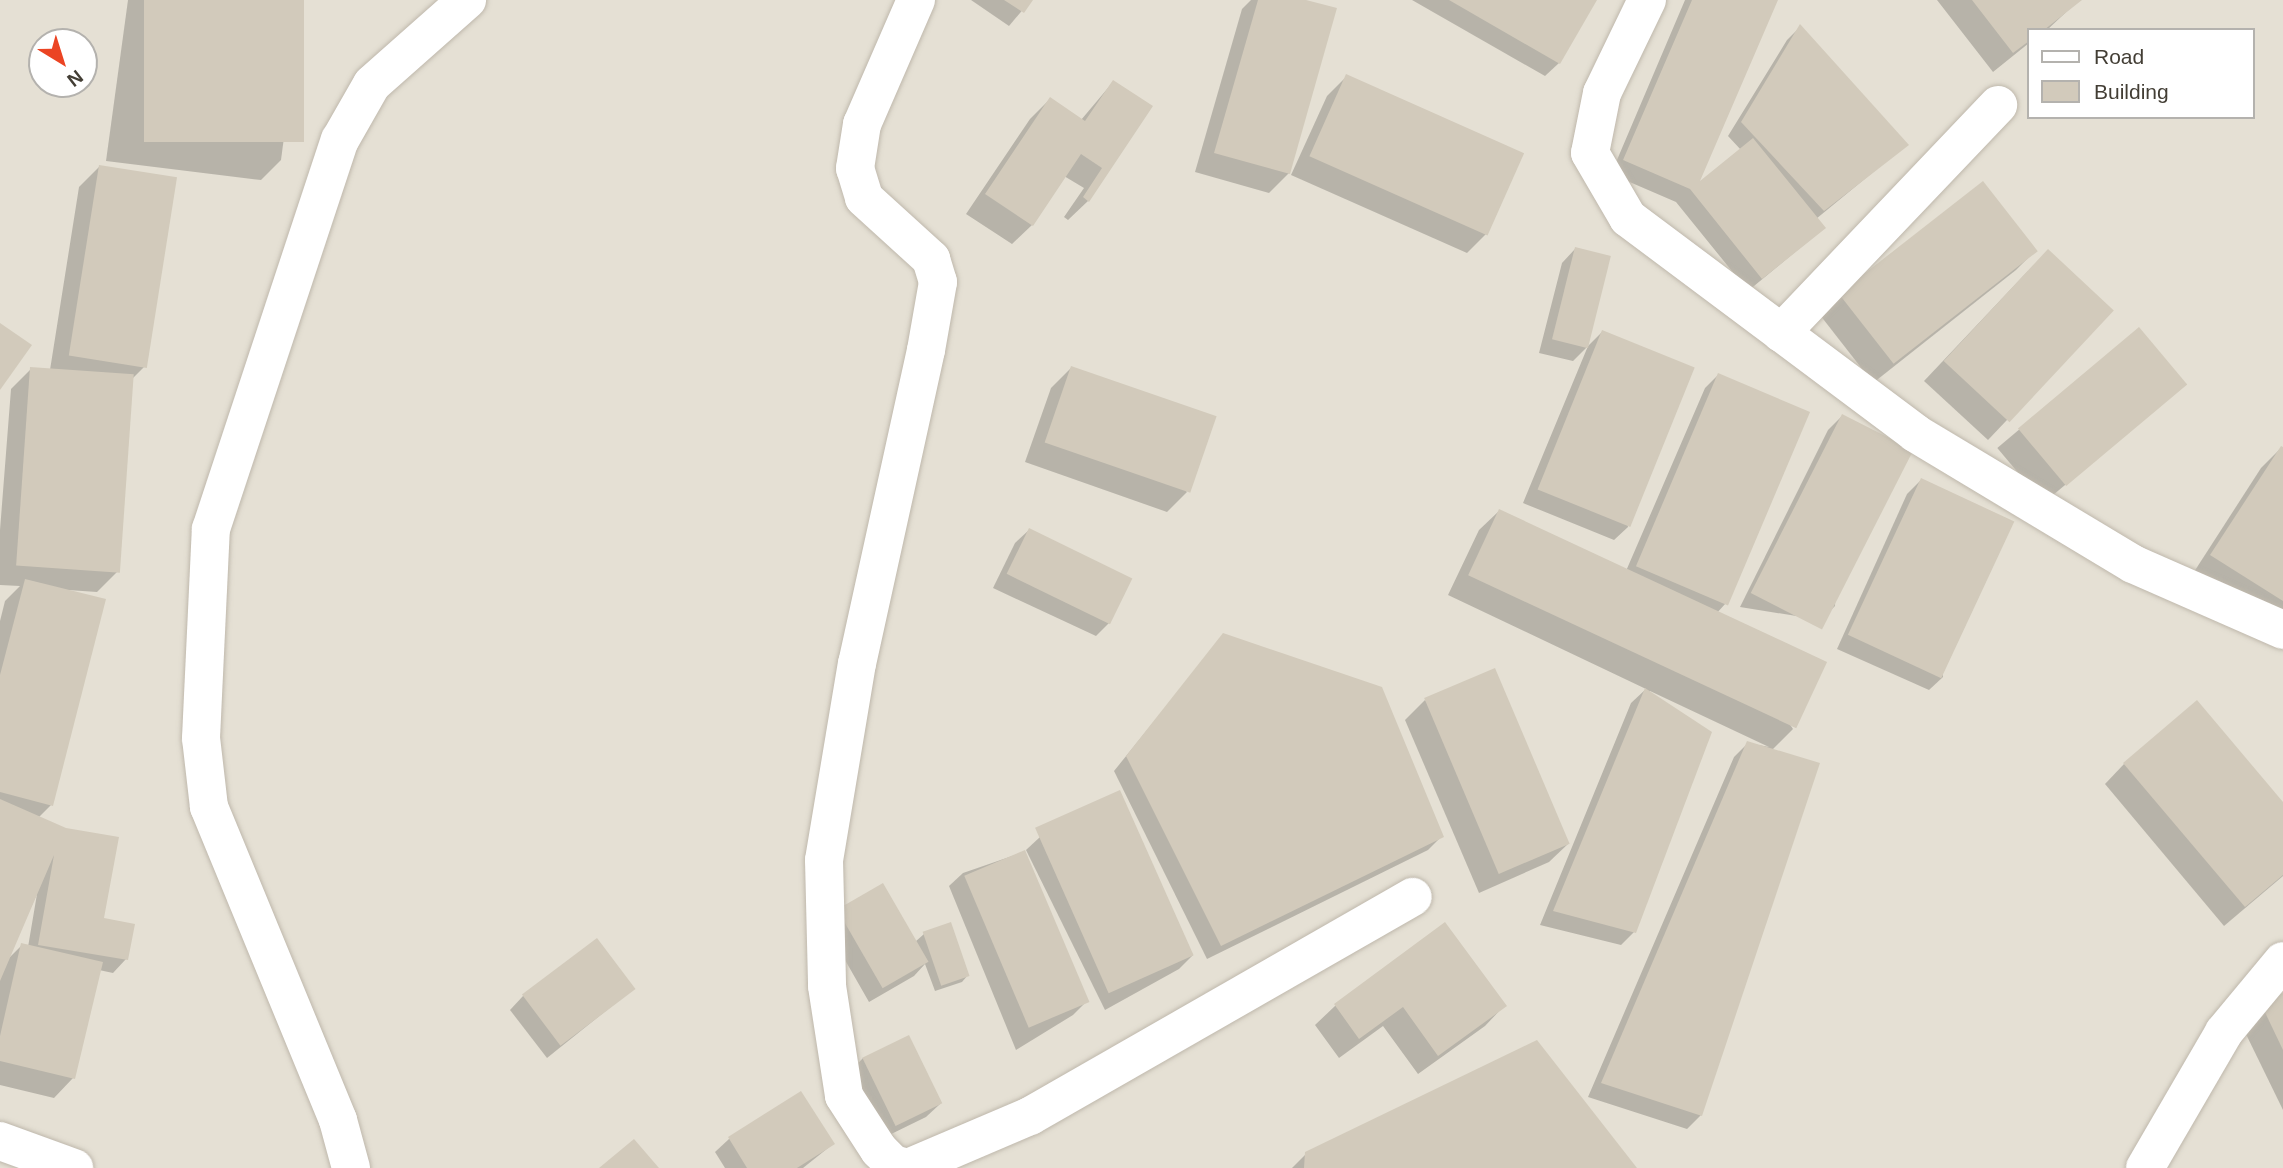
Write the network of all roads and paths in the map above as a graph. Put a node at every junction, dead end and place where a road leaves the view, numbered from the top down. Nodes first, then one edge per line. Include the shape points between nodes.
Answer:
1 (467, 0) edge
2 (916, 0) edge
3 (1647, 0) edge
4 (1998, 105) dead end
5 (1782, 333) junction
6 (2283, 630) edge
7 (1413, 897) dead end
8 (2283, 961) edge
9 (0, 1141) edge
10 (74, 1168) edge
11 (351, 1168) edge
12 (2145, 1168) edge

1 - 11 street via 372,84 340,140 211,529 201,738 209,807 338,1120
2 - 7 street via 862,124 855,167 864,198 931,259 938,282 858,663 824,860 827,986 844,1096 878,1150 893,1164 908,1168 1030,1116
3 - 5 street via 1602,93 1590,153 1628,218
4 - 5 street
5 - 6 street via 1914,433 2133,564
8 - 12 street via 2224,1032
9 - 10 street

